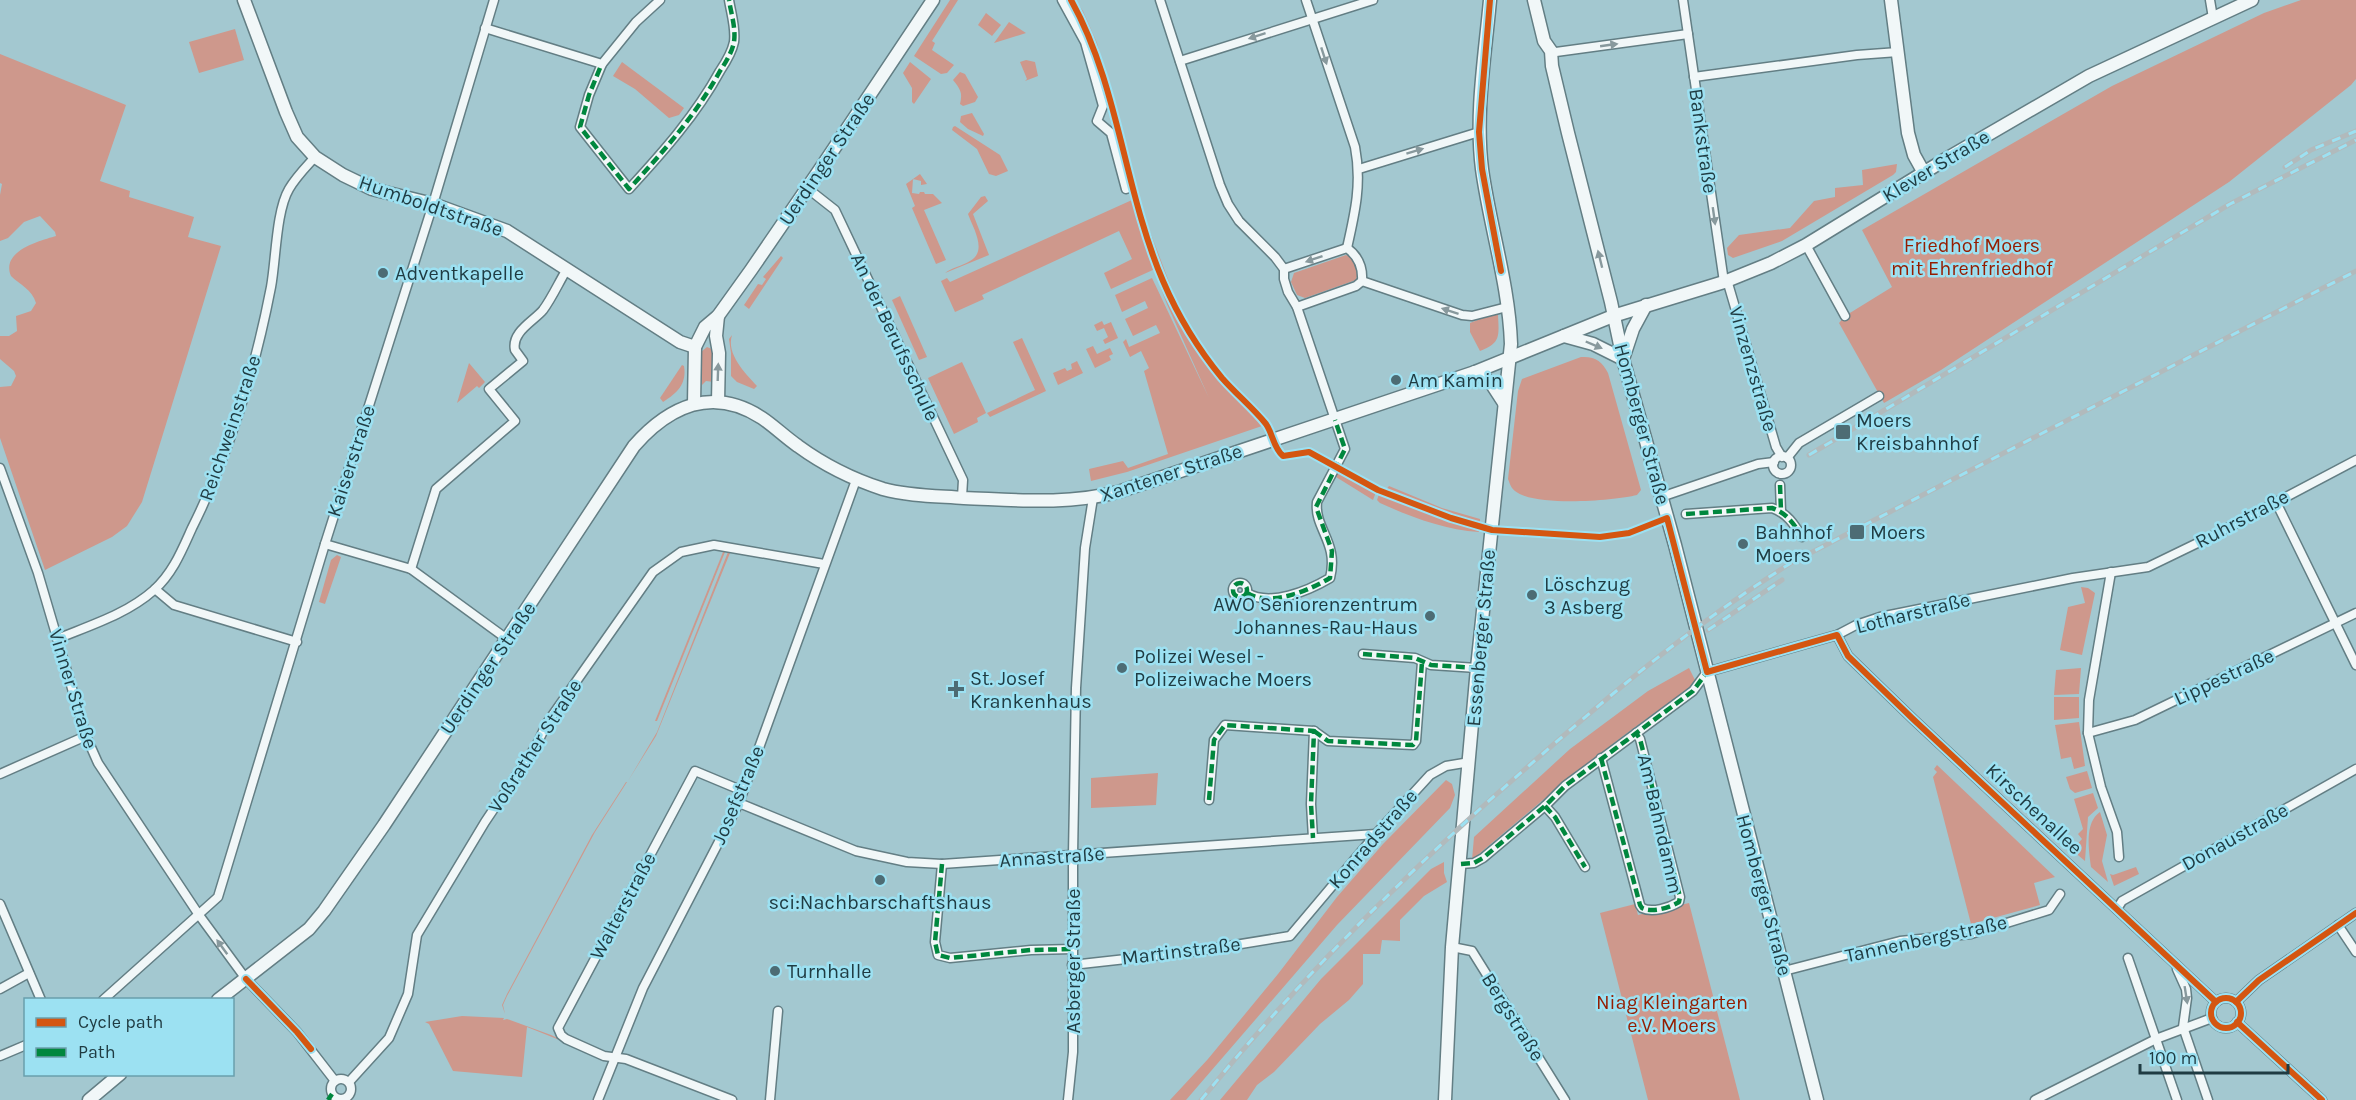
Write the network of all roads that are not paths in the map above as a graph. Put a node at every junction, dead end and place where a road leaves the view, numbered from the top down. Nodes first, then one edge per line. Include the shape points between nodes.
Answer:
1 (244, 0) edge
2 (494, 0) edge
3 (660, 0) edge
4 (729, 0) edge
5 (933, 0) edge
6 (1062, 0) edge
7 (1161, 0) edge
8 (1306, 0) edge
9 (1373, 0) edge
10 (1490, 0) edge
11 (1534, 0) edge
12 (1683, 0) edge
13 (1891, 0) edge
14 (2210, 0) edge
15 (2252, 0) edge
16 (1312, 18) junction
17 (2214, 18) junction
18 (485, 28) junction
19 (1688, 34) junction
20 (1551, 51) junction
21 (1898, 52) junction
22 (1180, 61) junction
23 (602, 64) junction
24 (1694, 77) junction
25 (1479, 132) junction
26 (315, 157) junction
27 (1359, 169) junction
28 (1924, 172) junction
29 (807, 188) junction
30 (1126, 189) dead end
31 (433, 204) junction
32 (1806, 245) junction
33 (1347, 248) junction
34 (567, 269) junction
35 (1284, 270) junction
36 (1362, 281) junction
37 (1725, 281) junction
38 (1646, 305) junction
39 (1297, 307) junction
40 (1507, 307) junction
41 (718, 316) junction
42 (1613, 316) junction
43 (1845, 316) dead end
44 (1564, 336) junction
45 (716, 343) junction
46 (695, 346) junction
47 (1510, 359) junction
48 (1623, 359) junction
49 (1475, 372) junction
50 (1879, 396) dead end
51 (718, 402) junction
52 (694, 404) junction
53 (1504, 404) junction
54 (1335, 420) junction
55 (1785, 458) junction
56 (2356, 460) edge
57 (1774, 462) junction
58 (0, 468) edge
59 (856, 480) junction
60 (1780, 485) dead end
61 (962, 497) junction
62 (1661, 497) junction
63 (1093, 498) junction
64 (2276, 502) junction
65 (1781, 511) junction
66 (1686, 514) dead end
67 (1802, 537) dead end
68 (325, 544) junction
69 (824, 564) junction
70 (411, 569) junction
71 (2124, 570) joint
72 (2111, 572) junction
73 (155, 589) junction
74 (1247, 593) dead end
75 (2356, 613) edge
76 (2336, 624) junction
77 (1837, 636) junction
78 (57, 639) junction
79 (507, 639) junction
80 (297, 642) junction
81 (1363, 654) dead end
82 (1422, 662) junction
83 (2356, 665) edge
84 (1477, 668) junction
85 (1707, 672) junction
86 (1314, 731) junction
87 (1635, 733) junction
88 (2088, 733) junction
89 (86, 736) junction
90 (1602, 758) junction
91 (1470, 762) junction
92 (2356, 769) edge
93 (0, 774) edge
94 (743, 791) junction
95 (1209, 800) dead end
96 (739, 803) junction
97 (1545, 806) junction
98 (1376, 834) junction
99 (1313, 838) junction
100 (1073, 855) junction
101 (2120, 857) dead end
102 (942, 864) junction
103 (1461, 864) junction
104 (1585, 867) dead end
105 (2060, 894) dead end
106 (0, 904) edge
107 (2117, 909) junction
108 (2356, 914) edge
109 (199, 915) junction
110 (3, 922) edge
111 (2338, 925) junction
112 (1290, 936) joint
113 (1452, 947) junction
114 (1072, 949) junction
115 (2356, 952) edge
116 (2128, 958) dead end
117 (2175, 963) junction
118 (1072, 965) junction
119 (1784, 971) junction
120 (29, 974) junction
121 (246, 979) junction
122 (0, 989) edge
123 (41, 998) edge
124 (105, 998) edge
125 (219, 998) edge
126 (2216, 1002) junction
127 (2236, 1002) junction
128 (778, 1011) dead end
129 (2212, 1018) junction
130 (2237, 1022) junction
131 (2183, 1027) junction
132 (2156, 1039) junction
133 (24, 1046) edge
134 (0, 1056) edge
135 (616, 1057) junction
136 (118, 1076) edge
137 (335, 1081) junction
138 (349, 1082) junction
139 (330, 1097) edge
140 (1818, 1098) edge
141 (348, 1099) edge
142 (88, 1100) edge
143 (598, 1100) edge
144 (732, 1100) edge
145 (770, 1100) edge
146 (1068, 1100) edge
147 (1446, 1100) edge
148 (1565, 1100) edge
149 (2035, 1100) edge
150 (2177, 1100) edge
151 (2208, 1100) edge
152 (2322, 1100) edge

1 - 26 main road, Humboldtstraße via 297,137
2 - 18 street, Kaiserstraße
3 - 23 street via 636,22
4 - 23 street via 735,35 731,52 687,122 628,189 580,127
5 - 29 main road, Uerdinger Straße
6 - 30 street via 1085,42 1103,106 1097,121 1111,133
7 - 22 street
8 - 16 street
9 - 16 street
10 - 25 main road, Essenberger Straße
11 - 20 main road, Homberger Straße via 1544,41
12 - 19 street, Bankstraße
13 - 21 main road
14 - 17 street
15 - 17 main road, Klever Straße
16 -> 22 street
16 -> 27 street
17 - 28 main road, Klever Straße via 2089,76
18 - 23 street
18 - 31 street, Kaiserstraße
20 -> 19 street
19 - 24 street, Bankstraße
42 -> 20 main road, Homberger Straße
21 - 24 street
21 - 28 main road via 1908,133
22 - 35 street via 1228,204
24 -> 37 street, Bankstraße
27 -> 25 street
25 - 40 main road, Essenberger Straße
26 - 31 main road, Humboldtstraße via 372,189
26 - 73 street, Reichweinstraße via 296,178 283,201 260,339 228,446 171,572
27 - 33 street via 1358,202
28 - 32 main road, Klever Straße
29 - 41 main road, Uerdinger Straße
29 - 61 street, An der Berufsschule via 835,210 963,480
31 - 34 main road, Humboldtstraße via 507,231
31 - 68 street, Kaiserstraße
32 - 37 main road, Klever Straße
32 - 43 street
33 -> 35 street
33 - 36 street via 1356,254
34 - 46 main road, Humboldtstraße via 680,342
34 - 70 street via 542,311 515,341 515,350 523,360 489,389 515,421 436,489
35 - 39 street via 1288,292
36 - 39 street
40 -> 36 street via 1462,315
37 - 38 main road, Klever Straße
37 - 55 street, Vinzenzstraße via 1776,447
38 - 42 main road, Klever Straße
38 - 48 main road
39 - 54 street
40 - 47 main road, Essenberger Straße
41 - 45 main road
41 - 46 main road, Uerdinger Straße via 705,327
42 - 44 main road, Xantener Straße
42 - 48 main road, Homberger Straße
44 - 47 main road, Xantener Straße
44 -> 48 main road via 1593,344
45 - 46 main road via 706,339
51 -> 45 main road
46 - 52 main road
47 - 49 main road, Xantener Straße
47 - 53 main road, Essenberger Straße
48 - 62 main road, Homberger Straße
49 - 53 main road via 1491,383
49 - 54 main road, Xantener Straße
50 - 55 street, Vinzenzstraße via 1799,443
51 - 52 main road, Xantener Straße
51 - 59 main road, Xantener Straße via 744,408 762,418 797,446
52 - 79 main road, Uerdinger Straße via 677,410 649,429 634,446
53 - 84 main road, Essenberger Straße
54 - 63 main road, Xantener Straße
54 - 74 street via 1344,449 1316,507 1332,551 1330,578 1282,599 1256,598
55 - 57 street, Vinzenzstraße
55 - 57 street, Vinzenzstraße via 1791,466 1784,474 1776,471
56 - 64 street, Ruhrstraße
57 - 62 street, Vinzenzstraße
58 - 78 street, Vinner Straße
59 - 61 main road, Xantener Straße via 904,493
59 - 69 street, Josefstraße
60 - 65 street
61 - 63 main road, Xantener Straße via 1038,501
62 - 85 main road, Homberger Straße
63 - 100 street, Asberger Straße via 1085,548 1076,688
64 - 71 street, Ruhrstraße via 2148,567
64 - 76 street
65 - 66 street via 1772,508
65 - 67 street
68 - 70 street
68 - 80 street, Kaiserstraße
69 - 94 street, Josefstraße
69 - 138 street, Voßrather Straße via 714,545 681,552 653,572 547,723 417,935 408,994 389,1038
70 - 79 street
71 - 72 street, Lotharstraße
72 - 77 street, Lotharstraße via 1880,617
72 - 88 street
73 - 78 street, Reichweinstraße via 129,609
73 - 80 street via 174,605
75 - 76 street, Lippestraße
76 - 83 street
76 - 88 street, Lippestraße via 2135,720
77 - 85 street, Lotharstraße
77 - 107 street, Kirschenallee via 1848,656
78 - 89 street, Vinner Straße
79 - 121 main road, Uerdinger Straße via 324,911
80 - 109 street, Kaiserstraße via 218,897
81 - 82 street via 1415,658
82 - 84 street
82 - 86 street via 1413,746 1328,741
84 - 91 main road, Essenberger Straße
85 - 87 street, Am Bahndamm via 1693,691
85 - 119 main road, Homberger Straße
86 - 95 street via 1225,725 1214,740
86 - 99 street
87 - 90 street, Am Bahndamm
87 - 90 street, Am Bahndamm via 1640,739 1680,897 1675,905 1642,909
88 - 101 street via 2117,832
89 - 93 street
89 - 109 street, Vinner Straße via 98,764
90 - 97 street, Am Bahndamm
91 - 98 street, Konradstraße via 1437,769
91 - 103 main road, Essenberger Straße
92 - 107 street, Donaustraße via 2122,901
94 - 96 street, Josefstraße
94 - 135 street, Walterstraße via 695,771 558,1028 566,1039 604,1056
96 - 102 street, Annastraße via 856,851 907,862
96 - 135 street, Josefstraße via 644,988
97 - 103 street, Am Bahndamm via 1484,858
97 - 104 street
98 - 99 street, Annastraße
98 - 112 street, Konradstraße
99 - 100 street, Annastraße
100 - 102 street, Annastraße
100 - 114 street, Asberger Straße
102 - 114 street via 935,942 938,954 950,958
103 - 113 main road, Essenberger Straße
105 - 119 street, Tannenbergstraße via 2049,910 1971,934 1900,941
106 - 110 street
107 - 117 street, Kirschenallee
108 - 111 street
121 -> 109 street, Vinner Straße
109 - 124 street, Kaiserstraße
110 - 120 street
111 - 115 street
111 - 127 street via 2259,980
112 - 118 street, Martinstraße
113 - 147 main road, Essenberger Straße
113 - 148 street, Bergstraße via 1472,951
114 - 118 street, Asberger Straße
116 - 132 street
117 - 126 street, Kirschenallee
117 -> 131 street, Kirschenallee via 2186,989
118 - 146 street, Asberger Straße via 1073,1052
119 - 140 main road, Homberger Straße
120 - 122 street
120 - 123 street
121 - 125 main road, Uerdinger Straße
121 - 137 street, Vinner Straße via 297,1032
126 - 127 street via 2224,998
126 - 129 street
127 - 130 street via 2240,1012
128 - 145 street
129 - 130 street via 2223,1027
129 - 131 street
130 - 152 street
131 - 132 street
131 - 151 street
132 - 149 street
132 - 150 street
133 - 134 street
135 - 143 street, Josefstraße
135 - 144 street
136 - 142 main road
137 - 138 street
137 - 139 street
138 - 141 street
139 - 141 street

